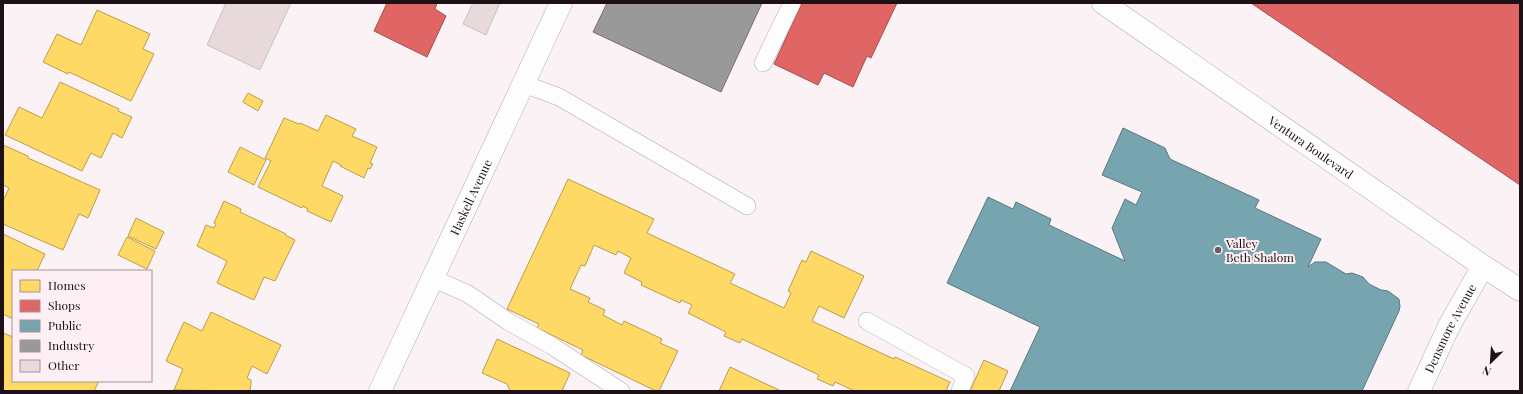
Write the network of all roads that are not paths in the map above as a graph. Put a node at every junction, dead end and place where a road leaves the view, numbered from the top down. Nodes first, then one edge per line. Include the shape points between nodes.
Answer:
1 (562, 3) edge
2 (792, 3) edge
3 (1103, 3) edge
4 (763, 63) dead end
5 (524, 84) junction
6 (747, 206) dead end
7 (1483, 266) junction
8 (432, 278) junction
9 (1520, 290) edge
10 (867, 321) dead end
11 (380, 391) edge
12 (620, 391) edge
13 (960, 391) edge
14 (1419, 391) edge

1 - 5 street, Haskell Avenue
2 - 4 lane
3 - 7 street, Ventura Boulevard
5 - 6 lane via 559,97
5 - 8 street, Haskell Avenue
7 - 9 street, Ventura Boulevard
7 - 14 street, Densmore Avenue via 1449,326
8 - 11 street, Haskell Avenue
8 - 12 lane via 468,294
10 - 13 lane via 966,376

